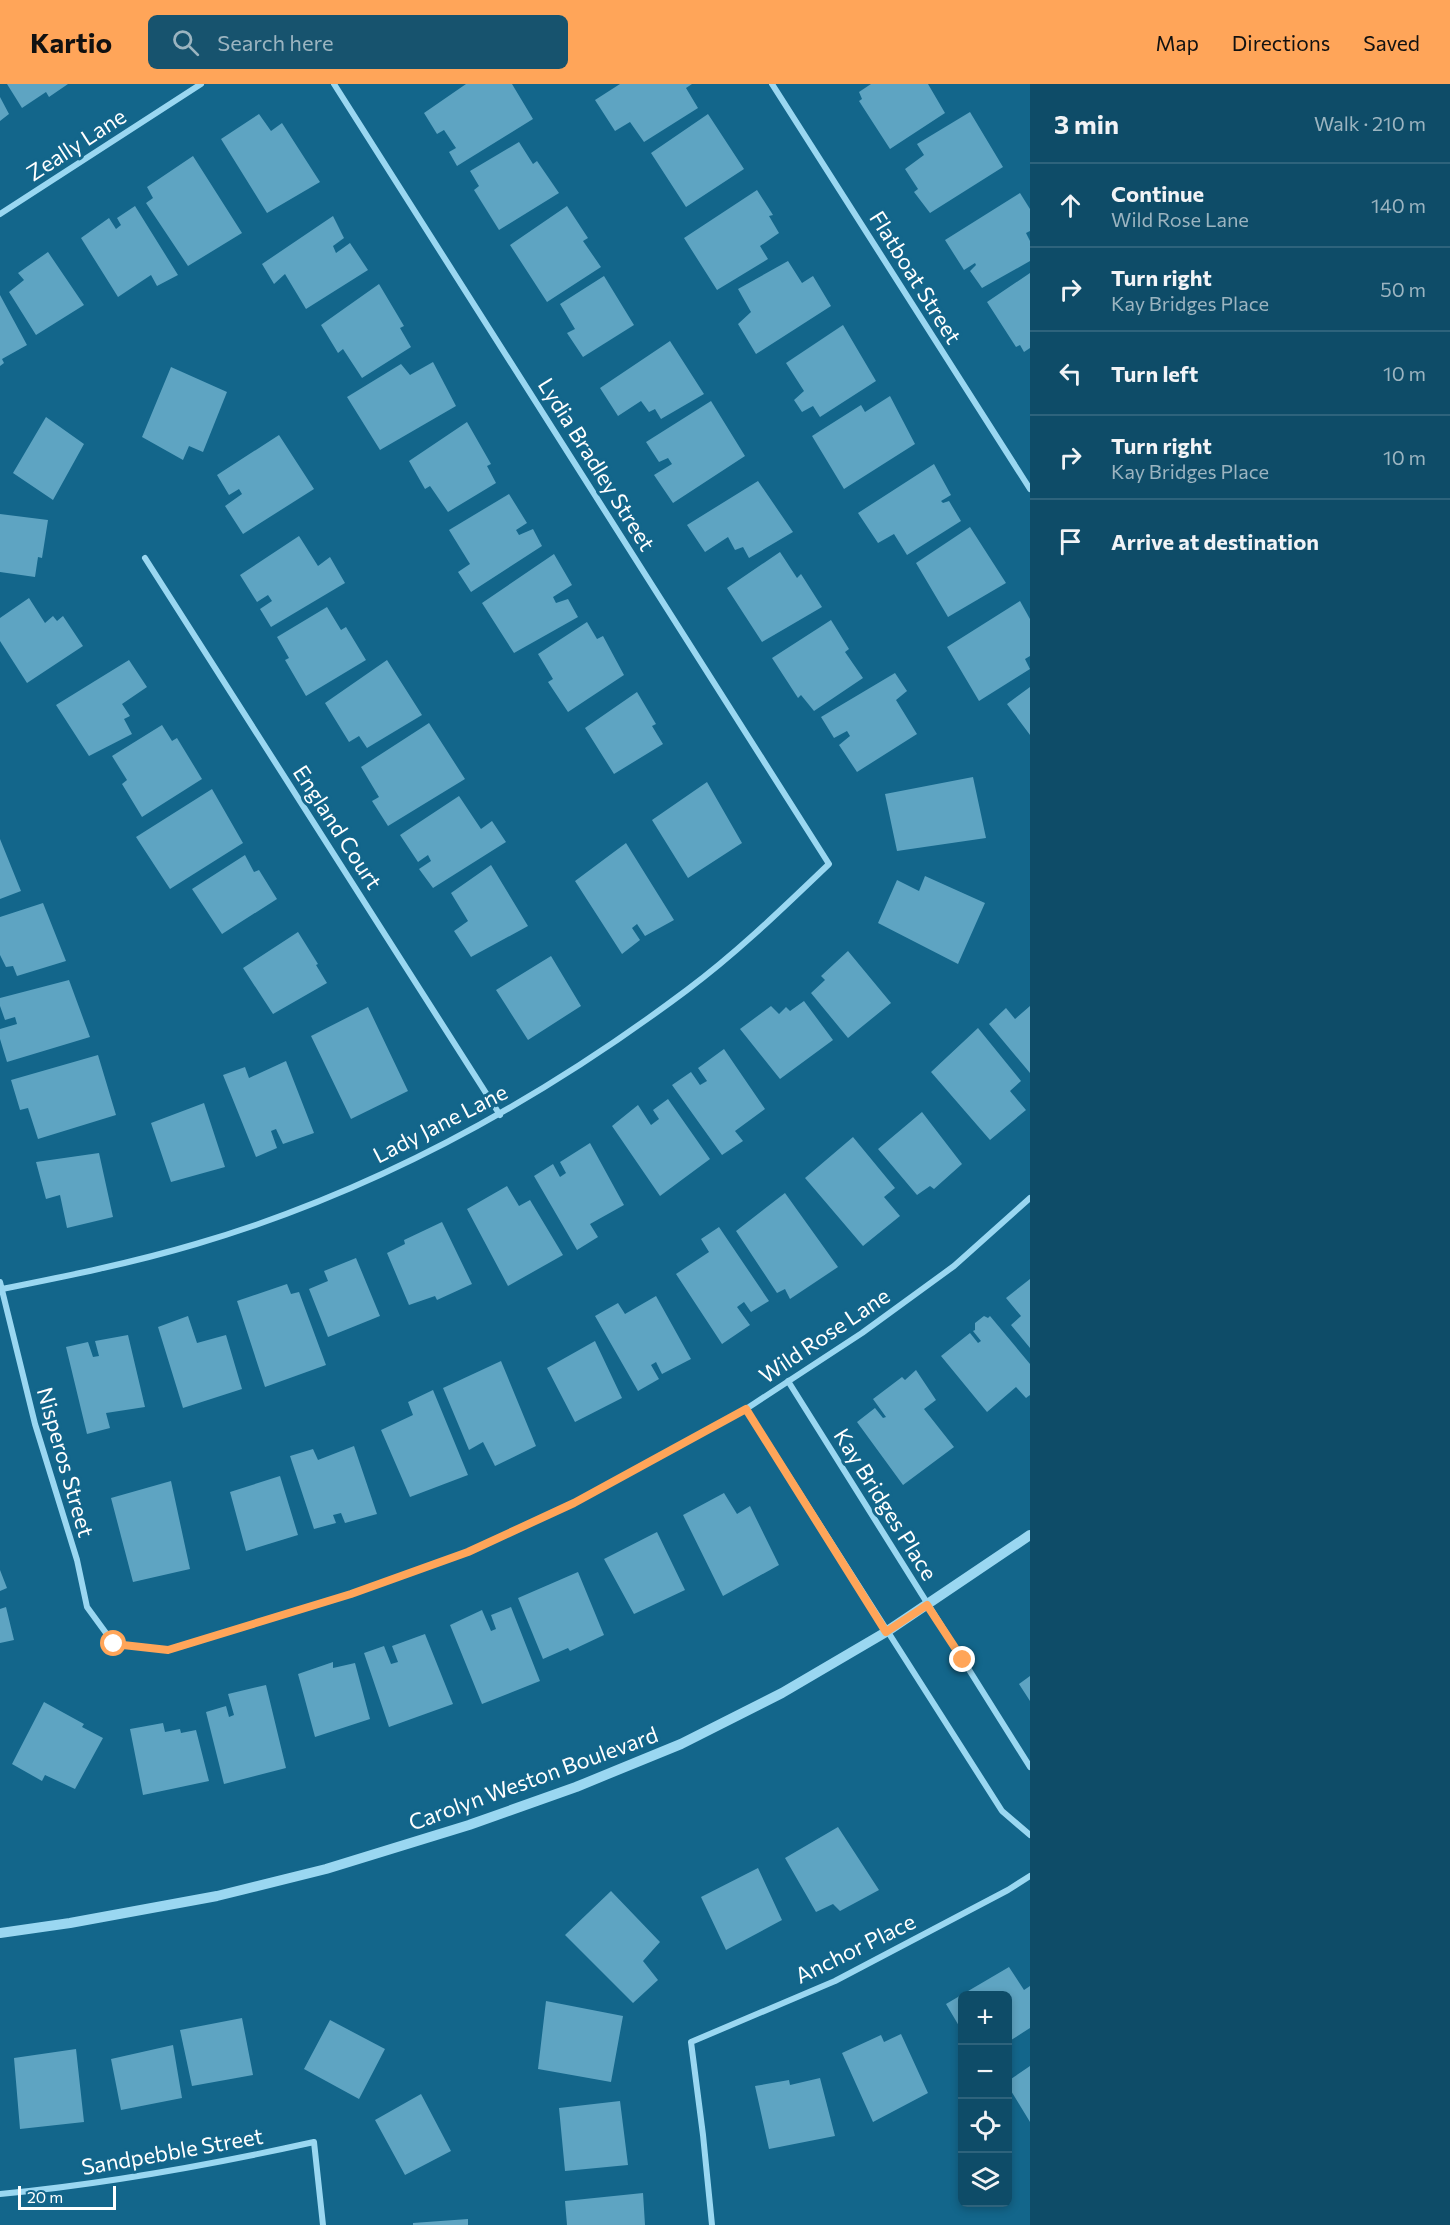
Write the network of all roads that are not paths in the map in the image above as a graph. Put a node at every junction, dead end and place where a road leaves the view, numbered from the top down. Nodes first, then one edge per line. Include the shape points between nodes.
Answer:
1 (201, 84) edge
2 (334, 84) edge
3 (772, 84) edge
4 (0, 214) edge
5 (1030, 489) edge
6 (145, 558) dead end
7 (829, 864) joint
8 (500, 1115) junction
9 (1030, 1198) edge
10 (1, 1286) edge
11 (788, 1381) junction
12 (746, 1409) junction
13 (1030, 1535) edge
14 (927, 1605) junction
15 (886, 1632) junction
16 (114, 1644) joint
17 (1030, 1767) edge
18 (1030, 1835) edge
19 (1030, 1876) edge
20 (0, 1933) edge
21 (0, 2194) edge
22 (323, 2225) edge
23 (712, 2225) edge

1 - 4 street, Zeally Lane
2 - 7 street, Lydia Bradley Street
3 - 5 street, Flatboat Street
6 - 8 street, England Court
7 - 8 street, Lady Jane Lane via 689,988 603,1051
8 - 10 street, Lady Jane Lane via 396,1168 295,1210 197,1244 100,1270
9 - 11 street, Wild Rose Lane via 954,1266
10 - 16 street, Nisperos Street via 87,1607
11 - 12 street, Wild Rose Lane
11 - 14 street, Kay Bridges Place
12 - 15 street
12 - 16 street, Wild Rose Lane via 574,1503 468,1552 351,1594 168,1650
13 - 14 street, Carolyn Weston Boulevard
14 - 15 street, Carolyn Weston Boulevard
14 - 17 street, Kay Bridges Place
15 - 18 street via 1002,1811
15 - 20 street, Carolyn Weston Boulevard via 782,1693 681,1744 469,1825 326,1869 217,1896
19 - 23 street, Anchor Place via 835,1981 691,2042
21 - 22 street, Sandpebble Street via 73,2187 200,2166 314,2142

